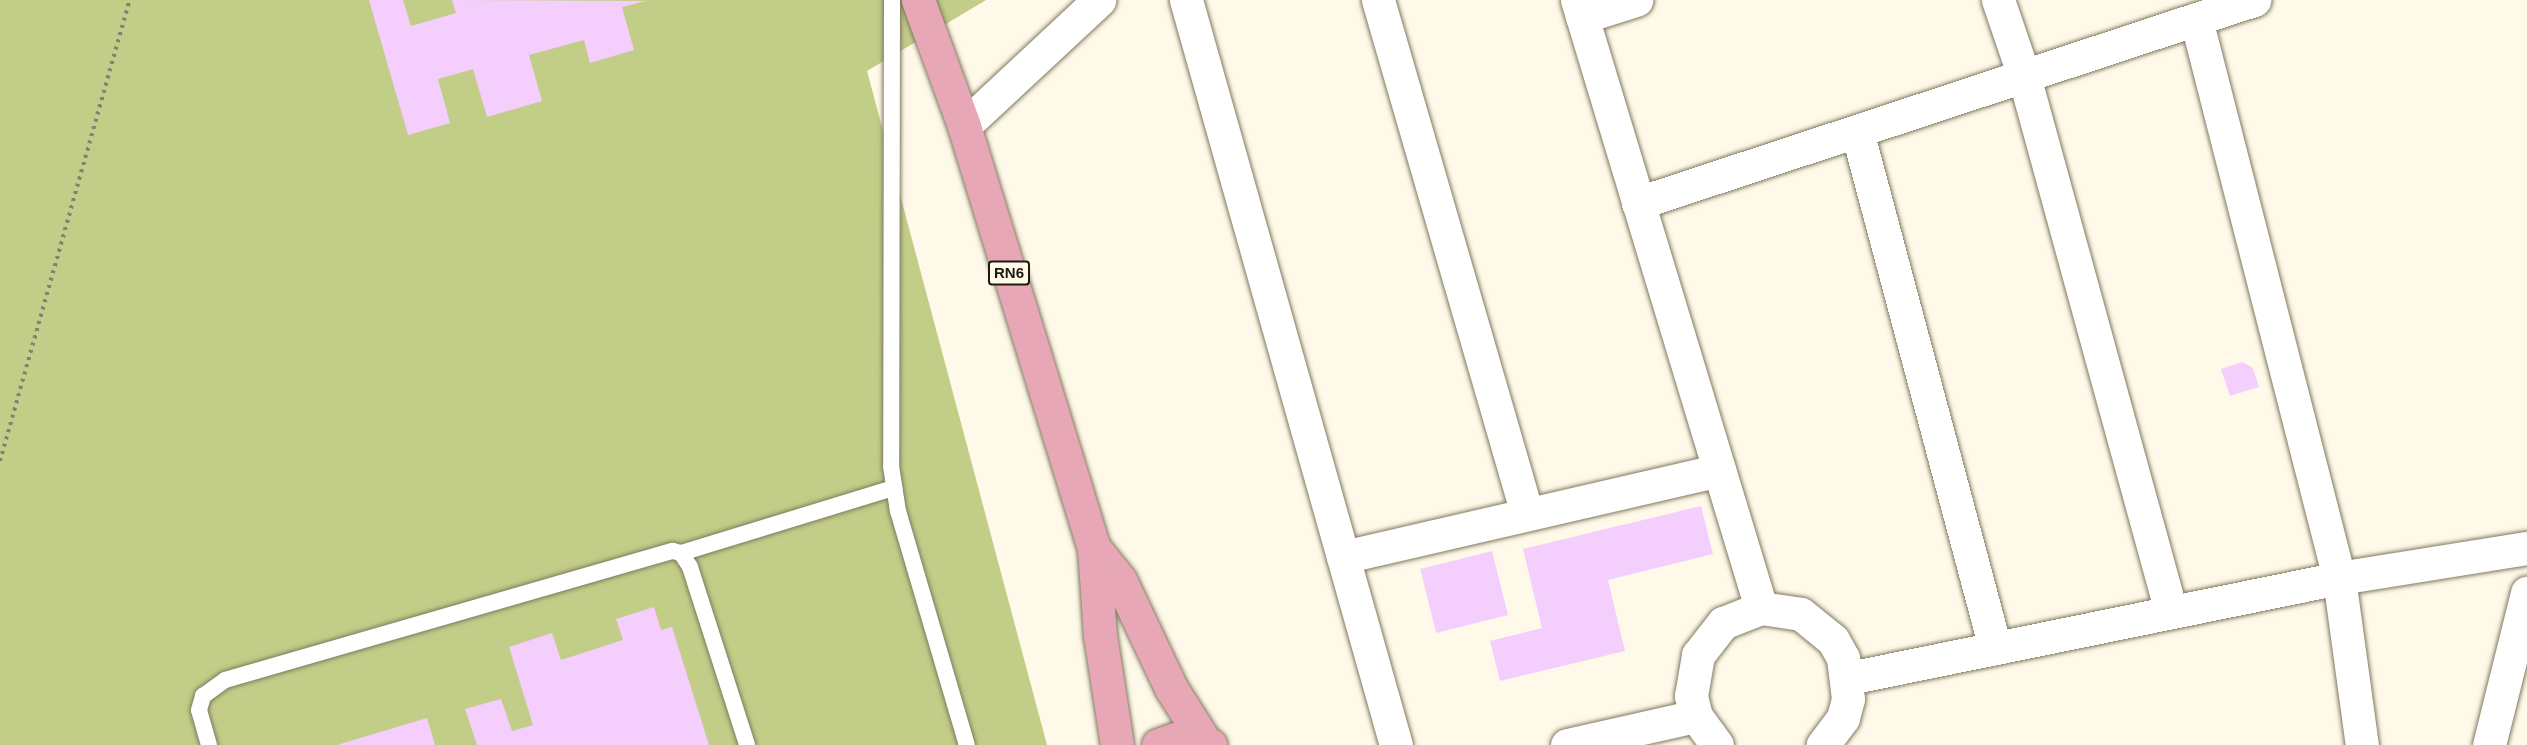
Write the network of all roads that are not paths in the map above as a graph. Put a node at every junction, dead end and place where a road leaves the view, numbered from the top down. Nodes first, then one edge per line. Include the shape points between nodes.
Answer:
1 (892, 0) edge
2 (918, 0) edge
3 (1099, 0) edge
4 (1185, 0) edge
5 (1378, 0) edge
6 (1636, 0) edge
7 (1998, 0) edge
8 (2254, 0) edge
9 (1580, 9) edge
10 (2196, 19) junction
11 (2024, 76) junction
12 (964, 126) junction
13 (1857, 131) junction
14 (1638, 203) junction
15 (1719, 470) junction
16 (894, 488) junction
17 (1527, 514) junction
18 (1094, 548) junction
19 (2527, 549) edge
20 (681, 553) junction
21 (1343, 557) junction
22 (2339, 578) junction
23 (2527, 593) edge
24 (1761, 608) junction
25 (2171, 612) junction
26 (2524, 634) edge
27 (1995, 648) junction
28 (1849, 678) junction
29 (1696, 716) junction
30 (1208, 744) edge
31 (209, 745) edge
32 (747, 745) edge
33 (967, 745) edge
34 (1117, 745) edge
35 (1158, 745) edge
36 (1396, 745) edge
37 (1568, 745) edge
38 (1717, 745) edge
39 (1823, 745) edge
40 (2362, 745) edge
41 (2489, 745) edge

1 - 16 lane via 888,416
2 - 12 main road, RN6
3 - 12 street
4 - 21 street
5 - 17 street
6 - 9 street
7 - 11 street
8 - 10 street
9 - 14 street
10 - 11 street
10 - 22 street
11 - 13 street
11 - 25 street
12 - 18 main road, RN6
13 - 14 street
13 - 27 street
14 - 15 street
15 - 17 street
15 - 24 street
16 - 20 lane
16 - 33 lane
17 - 21 street
18 - 30 main road, RN6 via 1120,580 1171,688
18 - 34 main road, RN6 via 1100,635
19 - 22 street
20 - 31 lane via 673,551 225,680 203,696 200,710
20 - 32 lane via 690,567
21 - 36 street
22 - 25 street
22 - 40 street
23 - 26 street
24 - 28 street via 1801,614 1819,625 1833,640
24 - 29 street via 1723,623 1708,637 1692,675
25 - 27 street
26 - 41 street
27 - 28 street
28 - 39 street via 1843,718
29 - 37 street
29 - 38 street
30 - 35 main road, RN6 via 1175,739

